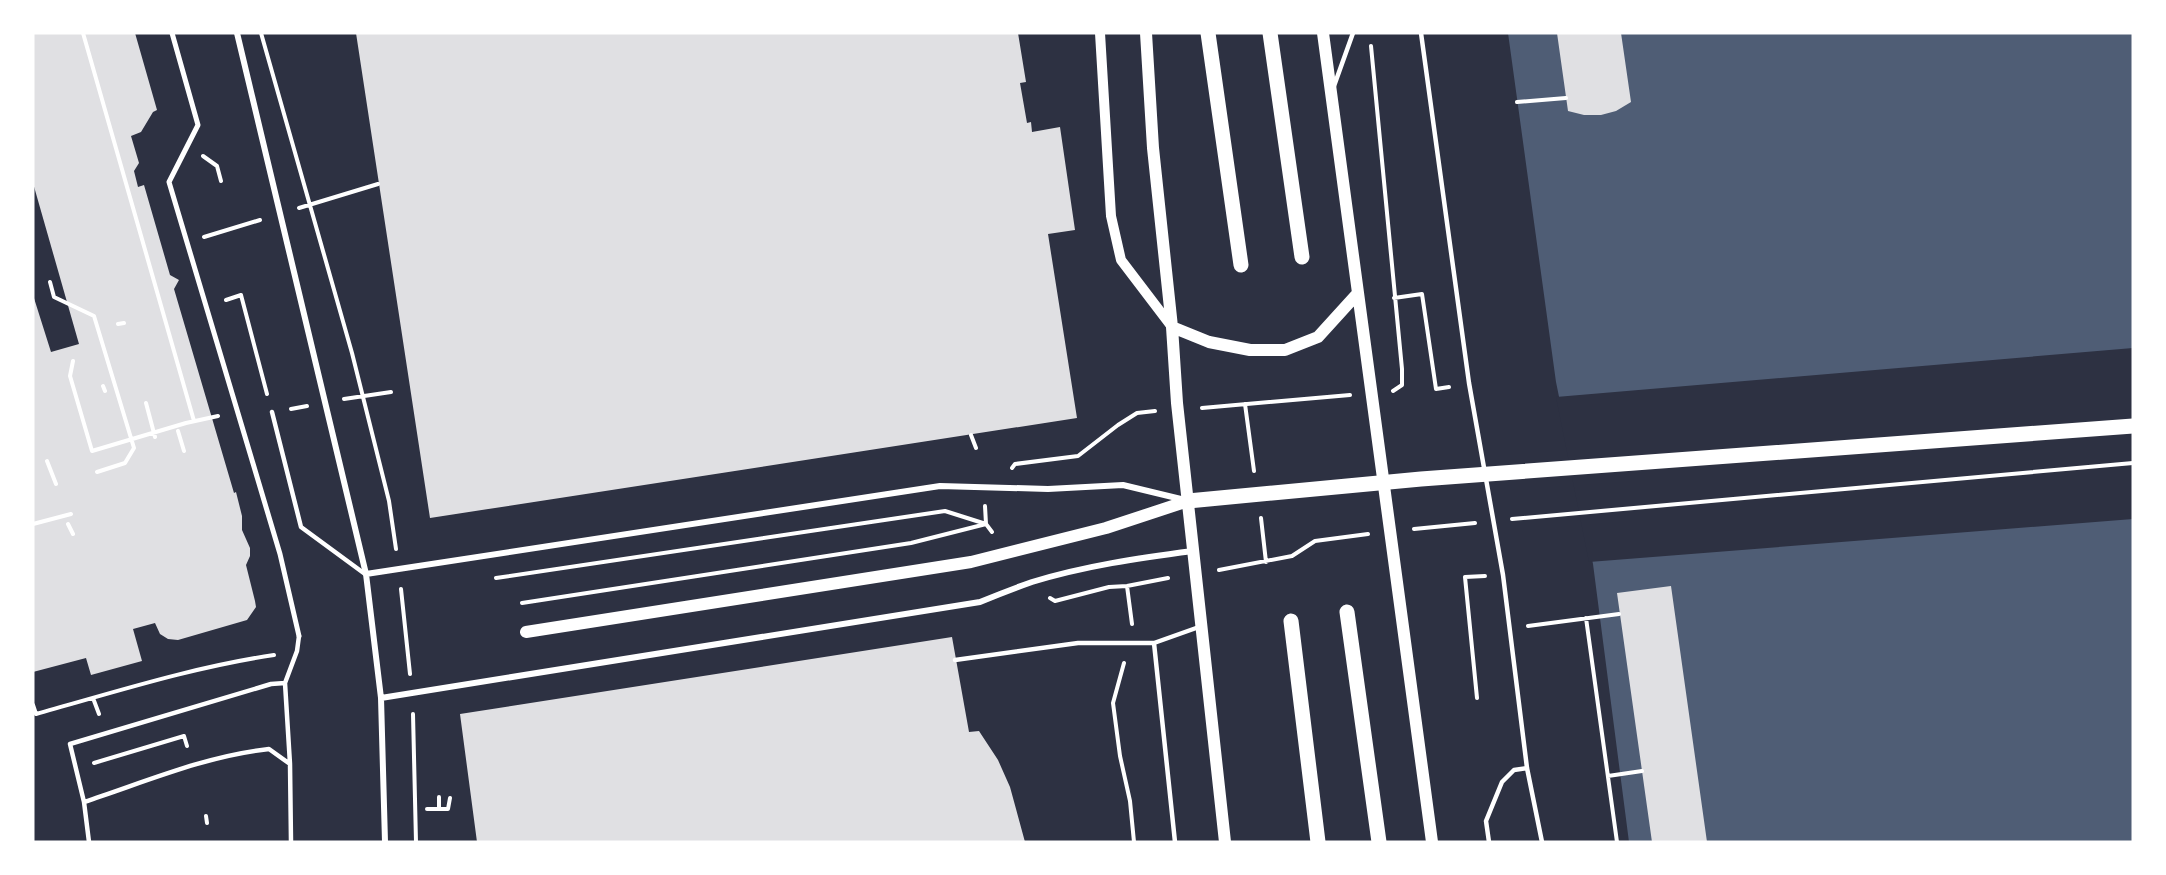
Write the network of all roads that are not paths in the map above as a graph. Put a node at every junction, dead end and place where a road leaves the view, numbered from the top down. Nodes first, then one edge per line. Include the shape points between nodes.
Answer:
1 (172, 33) edge
2 (237, 33) edge
3 (1100, 33) edge
4 (1146, 33) edge
5 (1208, 33) edge
6 (1270, 33) edge
7 (1323, 33) edge
8 (1353, 33) edge
9 (1421, 33) edge
10 (1331, 95) junction
11 (1302, 257) dead end
12 (1241, 265) dead end
13 (1358, 293) junction
14 (1172, 327) junction
15 (272, 412) road end
16 (2133, 426) edge
17 (1385, 483) junction
18 (1188, 501) junction
19 (1194, 551) junction
20 (366, 574) junction
21 (1347, 612) dead end
22 (1291, 621) dead end
23 (1202, 626) junction
24 (526, 632) dead end
25 (299, 636) joint
26 (1154, 644) junction
27 (955, 660) dead end
28 (285, 683) junction
29 (381, 698) junction
30 (290, 764) junction
31 (1527, 768) junction
32 (84, 802) junction
33 (89, 842) edge
34 (291, 842) edge
35 (385, 842) edge
36 (1175, 842) edge
37 (1225, 842) edge
38 (1318, 842) edge
39 (1379, 842) edge
40 (1432, 842) edge
41 (1489, 842) edge
42 (1542, 842) edge

1 - 25 street via 198,125 169,182 280,554
2 - 20 street
3 - 14 street via 1111,216 1121,260
4 - 14 main road via 1152,148
5 - 12 main road
6 - 11 main road
7 - 10 main road
8 - 10 lane
9 - 31 lane via 1469,383 1503,575
10 - 13 main road
13 - 14 main road via 1318,337 1285,350 1250,350 1209,342
13 - 17 main road
14 - 18 main road
15 - 20 lane via 301,527
16 - 17 main road
17 - 18 main road
17 - 40 main road
18 - 19 main road
18 - 20 street via 1123,485 1048,489 940,486
18 - 24 main road via 1106,528 971,562
19 - 23 main road
19 - 29 street via 1065,573 980,602
20 - 29 street
21 - 39 main road
22 - 38 main road
23 - 26 lane
23 - 37 main road
25 - 28 lane
26 - 27 lane via 1078,643
26 - 36 lane
28 - 30 lane
28 - 32 lane via 70,744
29 - 35 street
30 - 32 lane via 269,749 243,752
30 - 34 lane
31 - 41 lane via 1514,770 1502,782 1486,821
31 - 42 lane
32 - 33 lane

